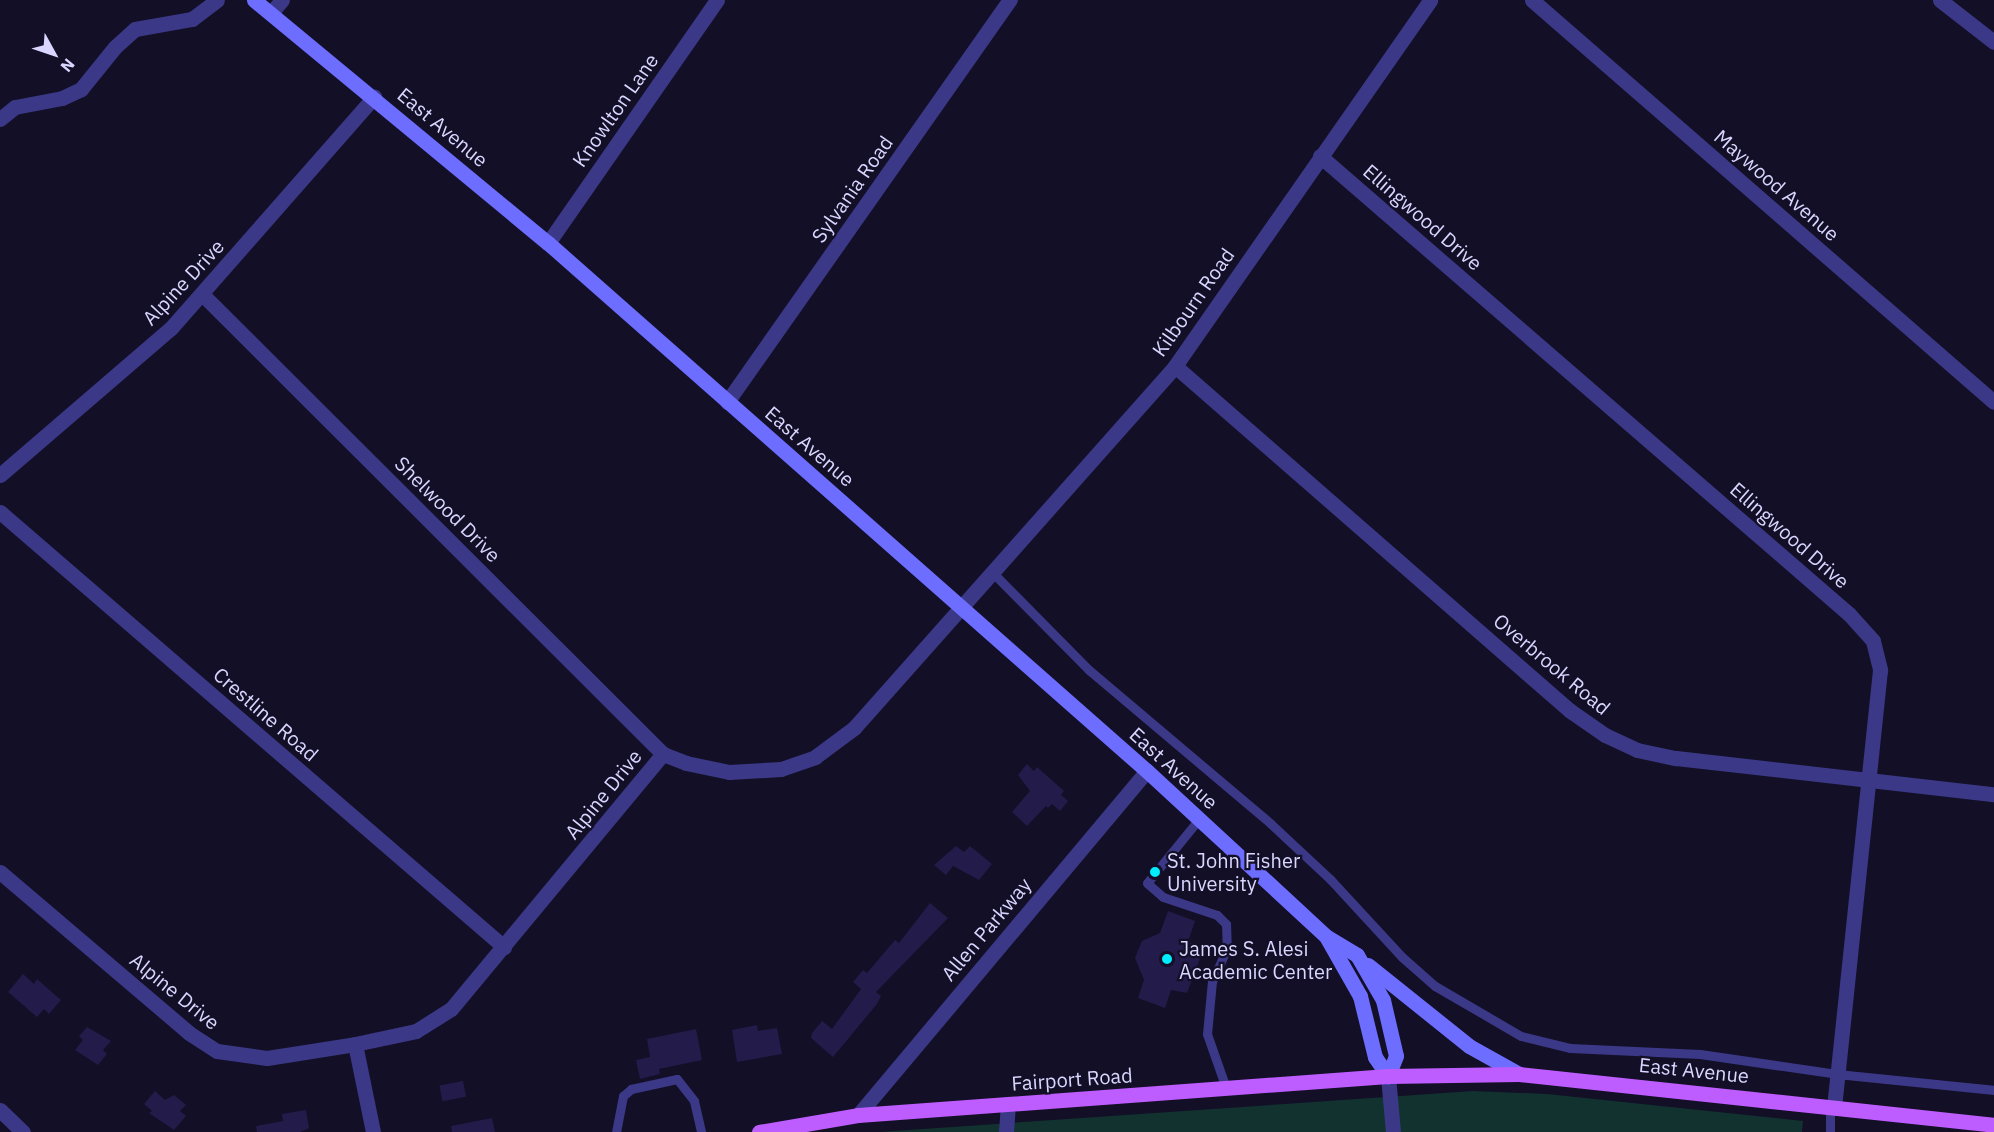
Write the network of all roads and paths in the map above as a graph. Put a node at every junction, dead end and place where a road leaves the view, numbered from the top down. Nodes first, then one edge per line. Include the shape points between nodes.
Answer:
1 (217, 0) edge
2 (254, 0) edge
3 (282, 0) edge
4 (717, 0) edge
5 (1010, 0) edge
6 (1430, 0) edge
7 (1532, 0) edge
8 (1940, 0) edge
9 (271, 13) junction
10 (1994, 42) edge
11 (374, 97) junction
12 (0, 119) edge
13 (1320, 156) junction
14 (548, 243) junction
15 (203, 295) junction
16 (1175, 366) junction
17 (727, 402) junction
18 (1994, 402) edge
19 (0, 475) edge
20 (0, 512) edge
21 (992, 572) junction
22 (962, 606) junction
23 (663, 754) junction
24 (1147, 771) junction
25 (1867, 781) junction
26 (1994, 794) edge
27 (1199, 819) junction
28 (0, 872) edge
29 (1327, 937) junction
30 (504, 947) junction
31 (1356, 955) junction
32 (355, 1044) junction
33 (1519, 1074) junction
34 (1838, 1074) junction
35 (1388, 1076) junction
36 (1226, 1088) junction
37 (1994, 1090) edge
38 (1008, 1104) junction
39 (1832, 1107) junction
40 (0, 1110) edge
41 (858, 1114) junction
42 (1994, 1125) edge
43 (23, 1132) edge
44 (373, 1132) edge
45 (615, 1132) edge
46 (700, 1132) edge
47 (759, 1132) edge
48 (1006, 1132) edge
49 (1394, 1132) edge
50 (1830, 1132) edge

1 - 12 street via 192,19 135,29 115,47 89,82 72,95 25,103
2 - 9 main road, East Avenue
3 - 9 street
4 - 14 street, Knowlton Lane
5 - 17 street, Sylvania Road
6 - 13 street, Kilbourn Road
7 - 18 street, Maywood Avenue
8 - 10 street
9 - 11 main road, East Avenue
11 - 14 main road, East Avenue
11 - 15 street, Alpine Drive
13 - 16 street, Kilbourn Road
13 - 25 street, Ellingwood Drive via 1862,627 1873,640 1880,670
14 - 17 main road, East Avenue
15 - 19 street, Alpine Drive via 150,347
15 - 23 street, Shelwood Drive
16 - 21 street, Kilbourn Road
16 - 25 street, Overbrook Road via 1569,710 1605,735 1655,755
17 - 22 main road, East Avenue
20 - 30 street, Crestline Road
21 - 22 street, Kilbourn Road
21 - 34 lane via 1089,670 1330,879 1402,957 1436,986 1467,1005 1521,1036 1570,1048 1700,1054
22 - 23 street, Alpine Drive via 854,728 815,757 781,769 748,772 686,763
22 - 24 main road, East Avenue
23 - 30 street, Alpine Drive
24 - 27 main road, East Avenue
24 - 41 street, Allen Parkway
25 - 26 street, Overbrook Road
25 - 34 street, Ellingwood Drive
27 - 29 main road, East Avenue
27 - 36 lane via 1147,883 1162,897 1217,915 1226,924 1227,948 1208,1002 1207,1034
28 - 32 street, Alpine Drive via 189,1033 216,1051 267,1058
29 - 31 main road, East Avenue
29 - 35 main road, East Avenue via 1360,996 1375,1057
30 - 32 street, Alpine Drive via 451,1009 431,1024
31 - 33 main road via 1469,1046
31 - 35 main road, East Avenue via 1383,1000 1396,1056
32 - 44 street
33 - 35 main road, East Avenue
33 - 39 main road, East Avenue
34 - 37 lane
34 - 39 street, Ellingwood Drive
35 - 36 main road, Fairport Road
35 - 49 street
36 - 38 main road, Fairport Road
38 - 41 main road, Fairport Road
38 - 48 street
39 - 42 main road, East Avenue
39 - 50 lane
40 - 43 street
41 - 47 main road, Fairport Road
45 - 46 lane via 623,1096 631,1089 677,1079 694,1101

